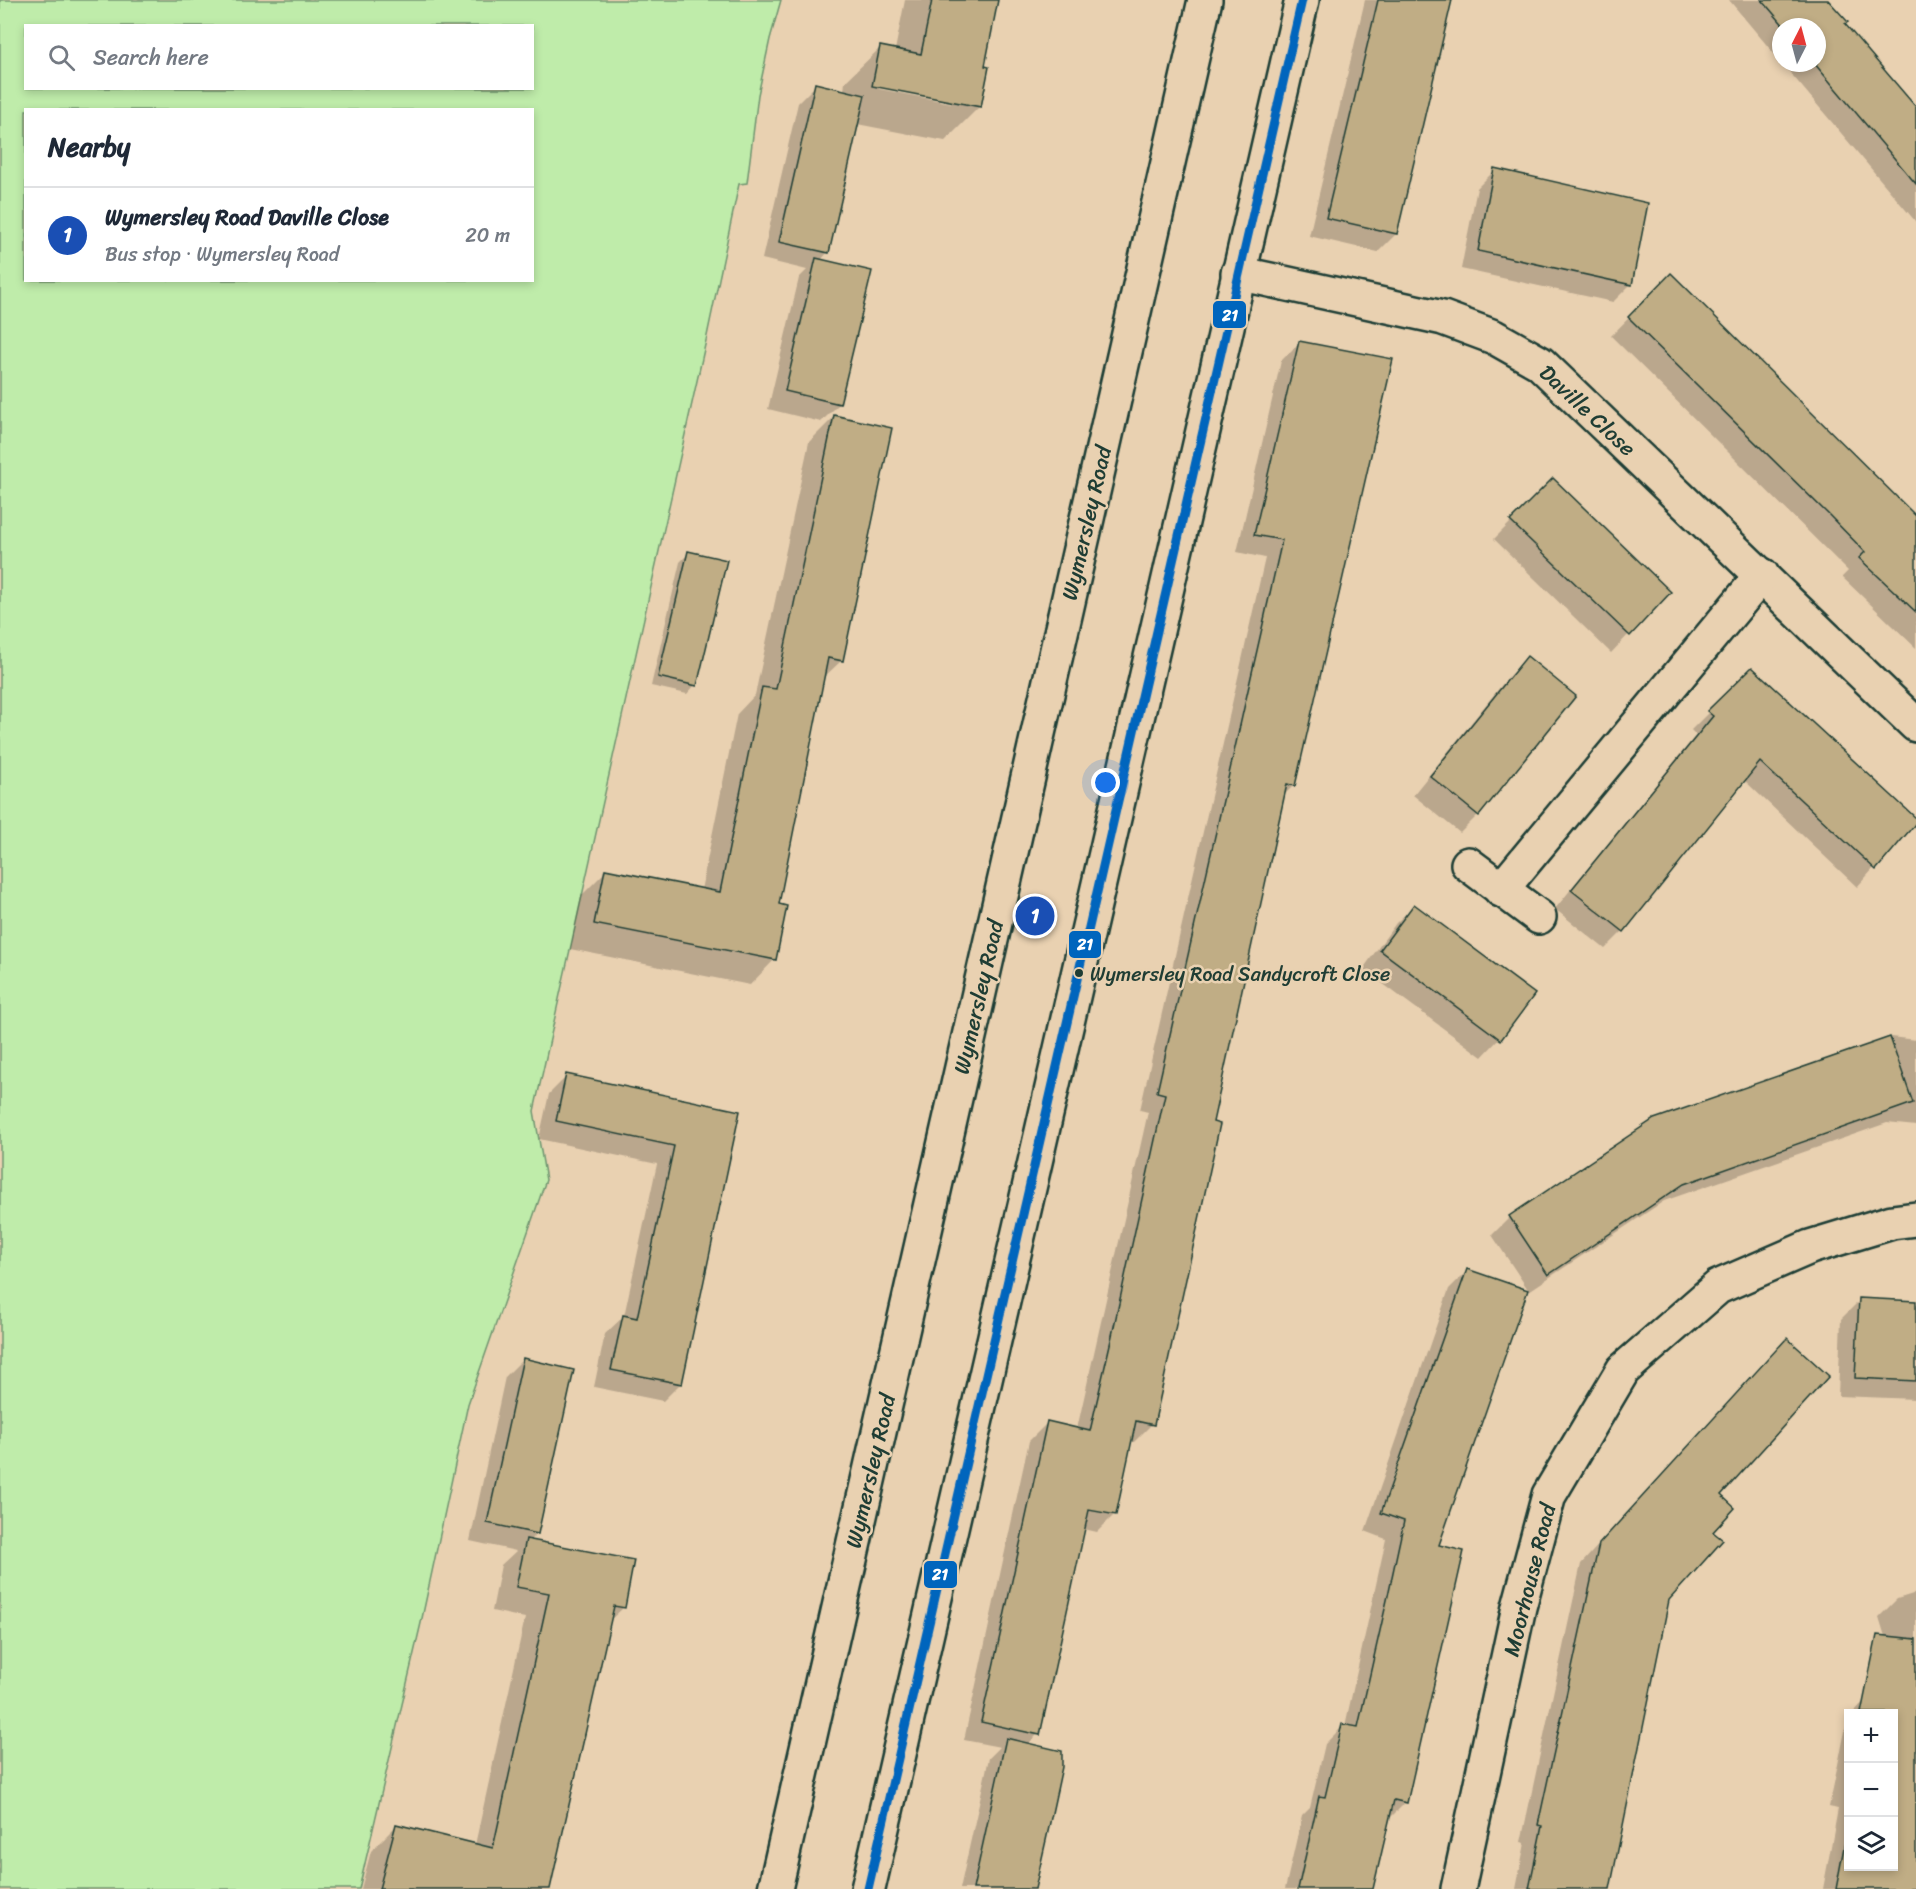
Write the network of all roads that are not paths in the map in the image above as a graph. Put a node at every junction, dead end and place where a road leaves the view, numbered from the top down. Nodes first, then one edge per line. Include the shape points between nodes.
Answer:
1 (1205, 0) edge
2 (1302, 0) edge
3 (1238, 273) junction
4 (1762, 575) junction
5 (1916, 725) edge
6 (1468, 864) dead end
7 (1501, 890) junction
8 (1539, 917) dead end
9 (1916, 1220) edge
10 (775, 1889) edge
11 (868, 1889) edge
12 (1458, 1889) edge

1 - 10 street, Wymersley Road
2 - 3 street
3 - 4 street, Daville Close via 1443,318 1494,338 1540,363
3 - 11 street
4 - 5 street, Daville Close
4 - 7 street
6 - 7 street
7 - 8 street
9 - 12 street, Moorhouse Road via 1892,1222 1810,1247 1718,1287 1623,1370 1549,1495 1520,1607

